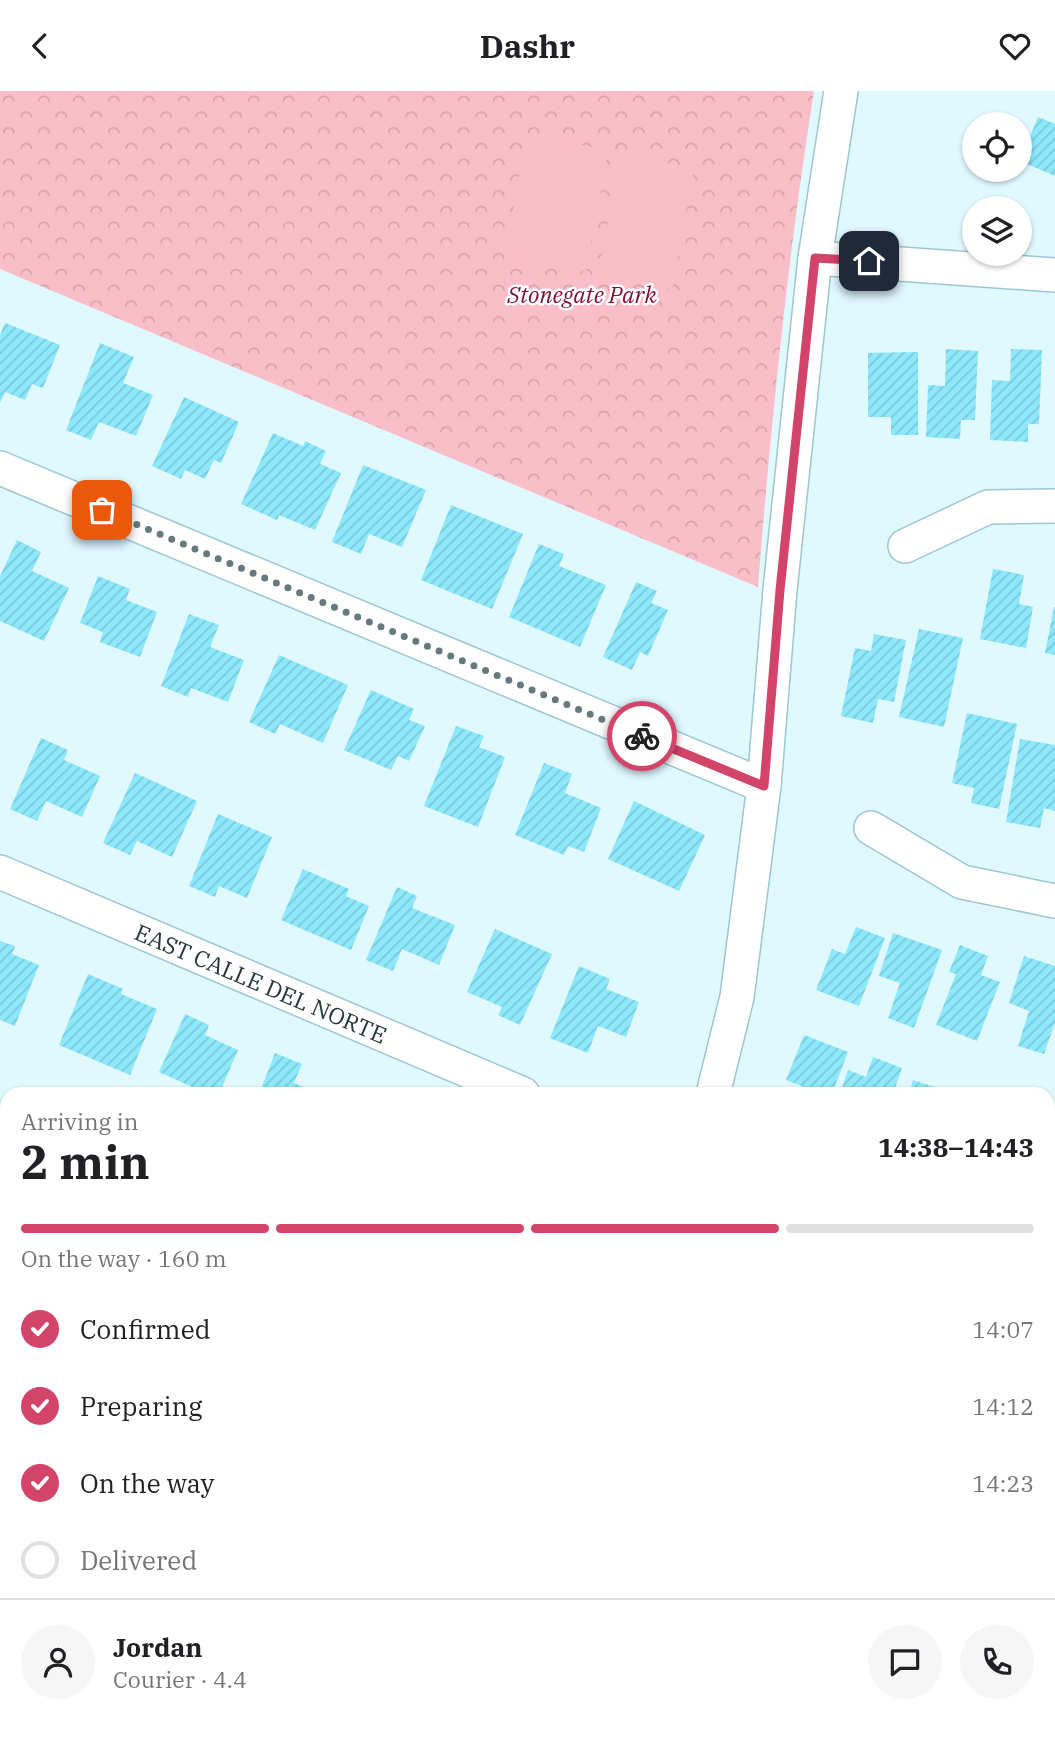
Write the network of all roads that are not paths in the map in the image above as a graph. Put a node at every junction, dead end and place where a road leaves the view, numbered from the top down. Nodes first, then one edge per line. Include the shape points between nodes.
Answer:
1 (841, 91) edge
2 (815, 258) junction
3 (1055, 275) edge
4 (0, 468) edge
5 (1055, 506) edge
6 (905, 546) dead end
7 (764, 786) junction
8 (871, 828) dead end
9 (0, 872) edge
10 (1055, 901) edge
11 (507, 1087) edge
12 (715, 1087) edge

1 - 2 street
2 - 3 street
2 - 7 street
4 - 7 street
5 - 6 street via 988,507
7 - 12 street via 737,997
8 - 10 street via 962,882
9 - 11 street, EAST CALLE DEL NORTE

